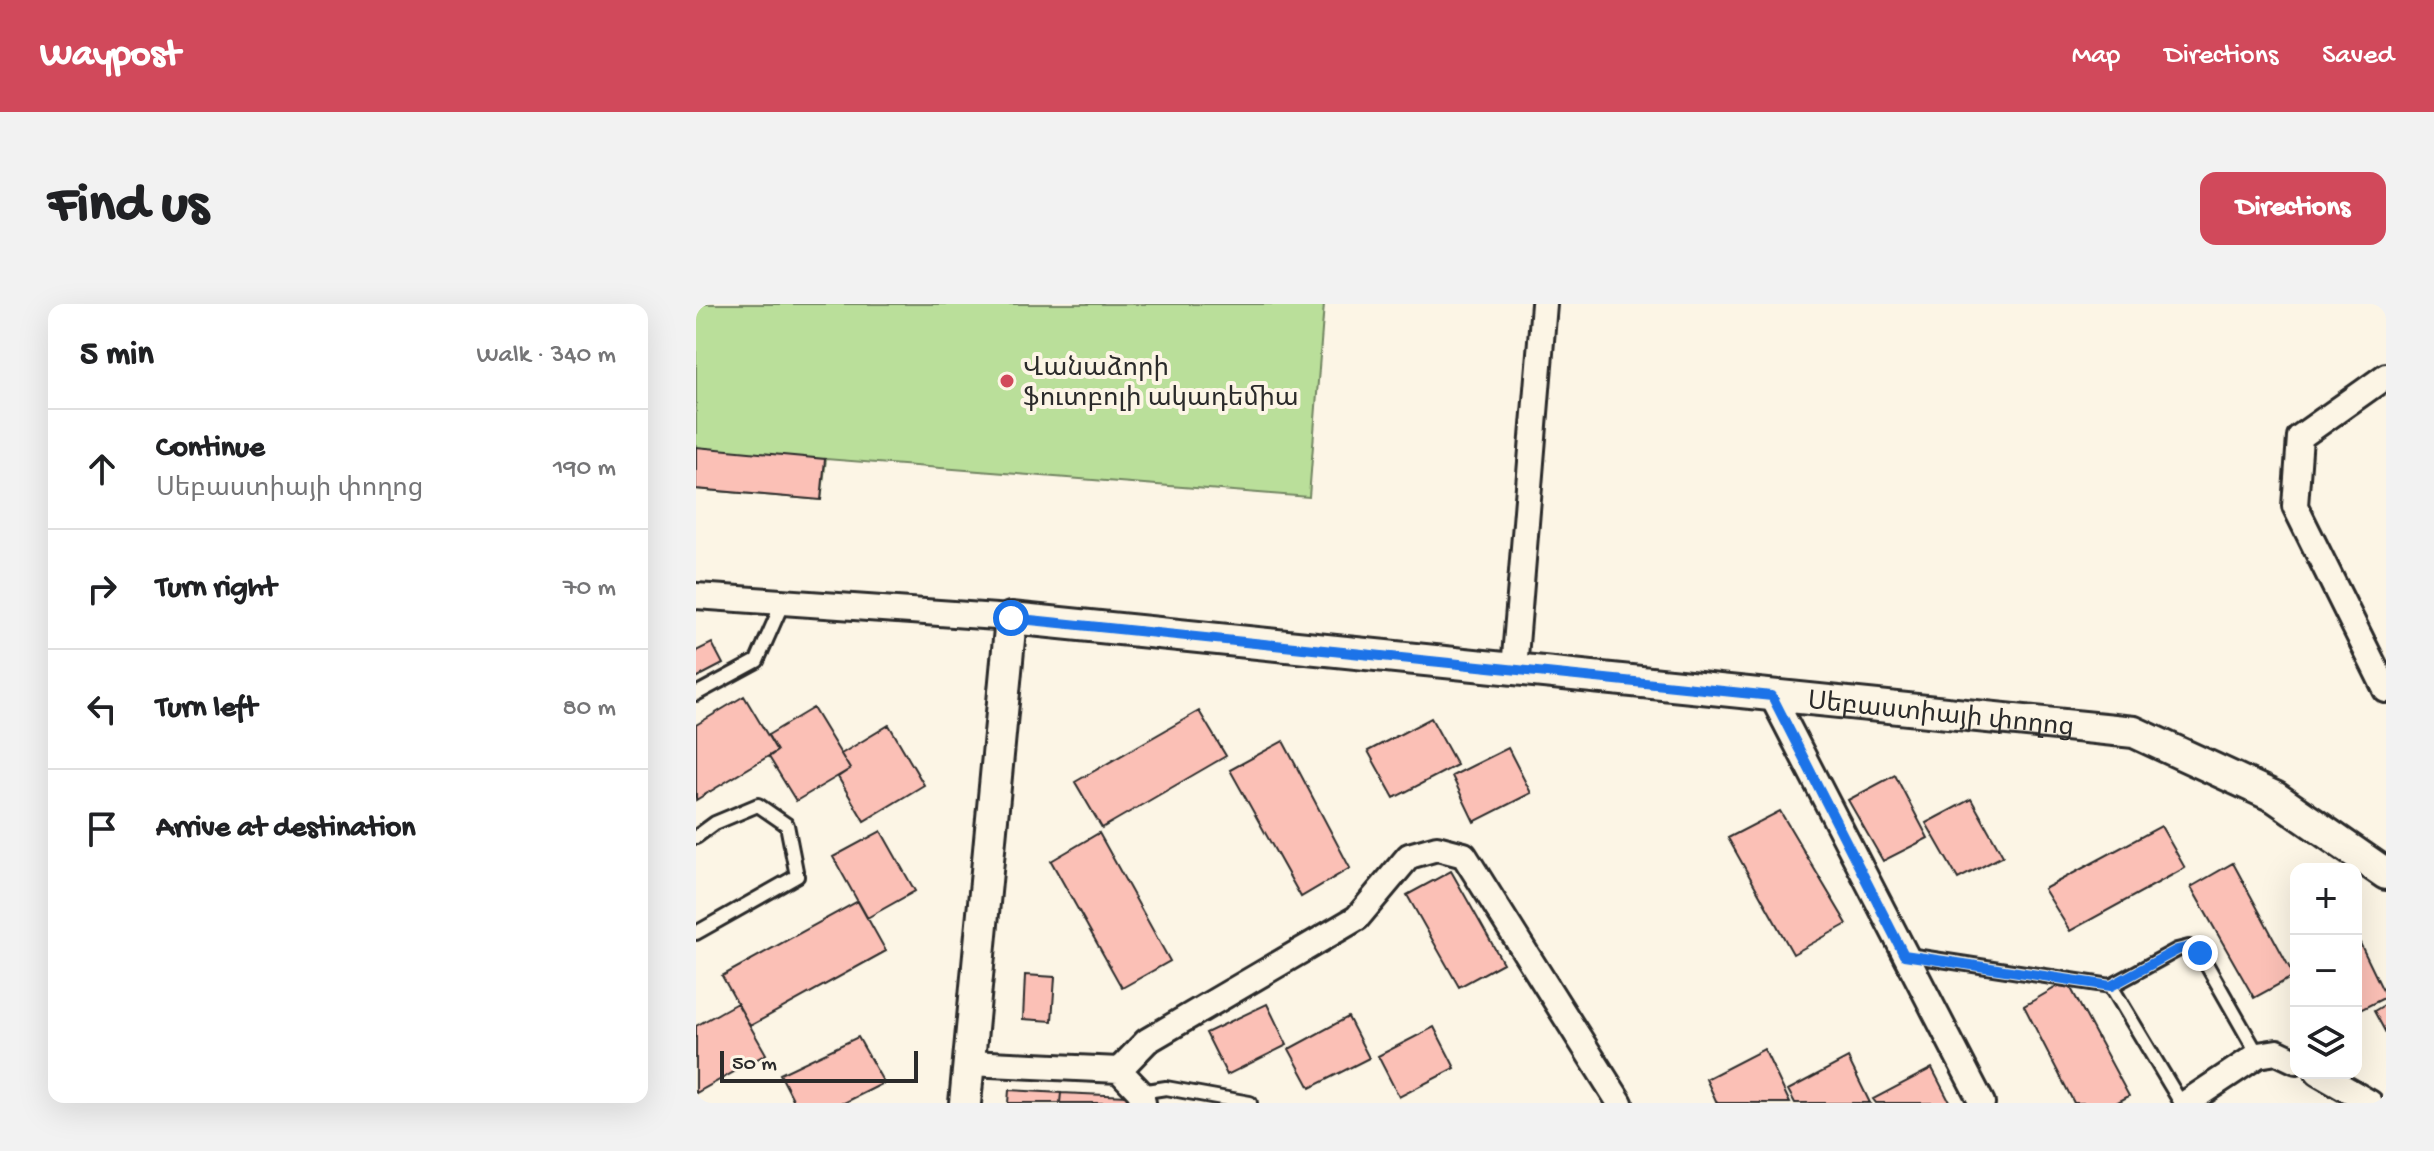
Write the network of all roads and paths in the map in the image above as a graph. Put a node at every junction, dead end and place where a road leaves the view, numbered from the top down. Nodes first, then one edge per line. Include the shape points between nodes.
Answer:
1 (1544, 304) edge
2 (2386, 376) edge
3 (696, 596) edge
4 (783, 602) junction
5 (1011, 618) junction
6 (1514, 669) junction
7 (2386, 690) edge
8 (696, 694) edge
9 (1772, 696) junction
10 (696, 837) edge
11 (2386, 874) edge
12 (696, 933) edge
13 (1904, 955) junction
14 (2111, 986) junction
15 (2258, 1055) junction
16 (2290, 1058) edge
17 (969, 1063) junction
18 (1119, 1070) junction
19 (2328, 1079) edge
20 (1142, 1097) edge
21 (965, 1103) edge
22 (1250, 1103) edge
23 (1620, 1103) edge
24 (1982, 1103) edge
25 (2184, 1103) edge
26 (2370, 1103) edge

1 - 6 street
2 - 7 street via 2300,437 2295,506
3 - 4 street, Սեբաստիայի փողոց
4 - 5 street, Սեբաստիայի փողոց
4 - 8 lane via 757,661
5 - 6 street, Սեբաստիայի փողոց
5 - 17 street
6 - 9 street, Սեբաստիայի փողոց
9 - 11 street, Սեբաստիայի փողոց via 2134,732 2275,797
9 - 13 street
10 - 12 lane via 758,805 787,825 797,876
13 - 14 lane
13 - 24 street
14 - 15 lane via 2189,947 2200,953
14 - 25 lane
15 - 16 street via 2277,1052
15 - 25 street
17 - 18 street
17 - 21 street
18 - 20 street
18 - 23 street via 1147,1041 1357,918 1409,856 1437,848 1464,855
19 - 26 street
20 - 22 lane via 1166,1088

